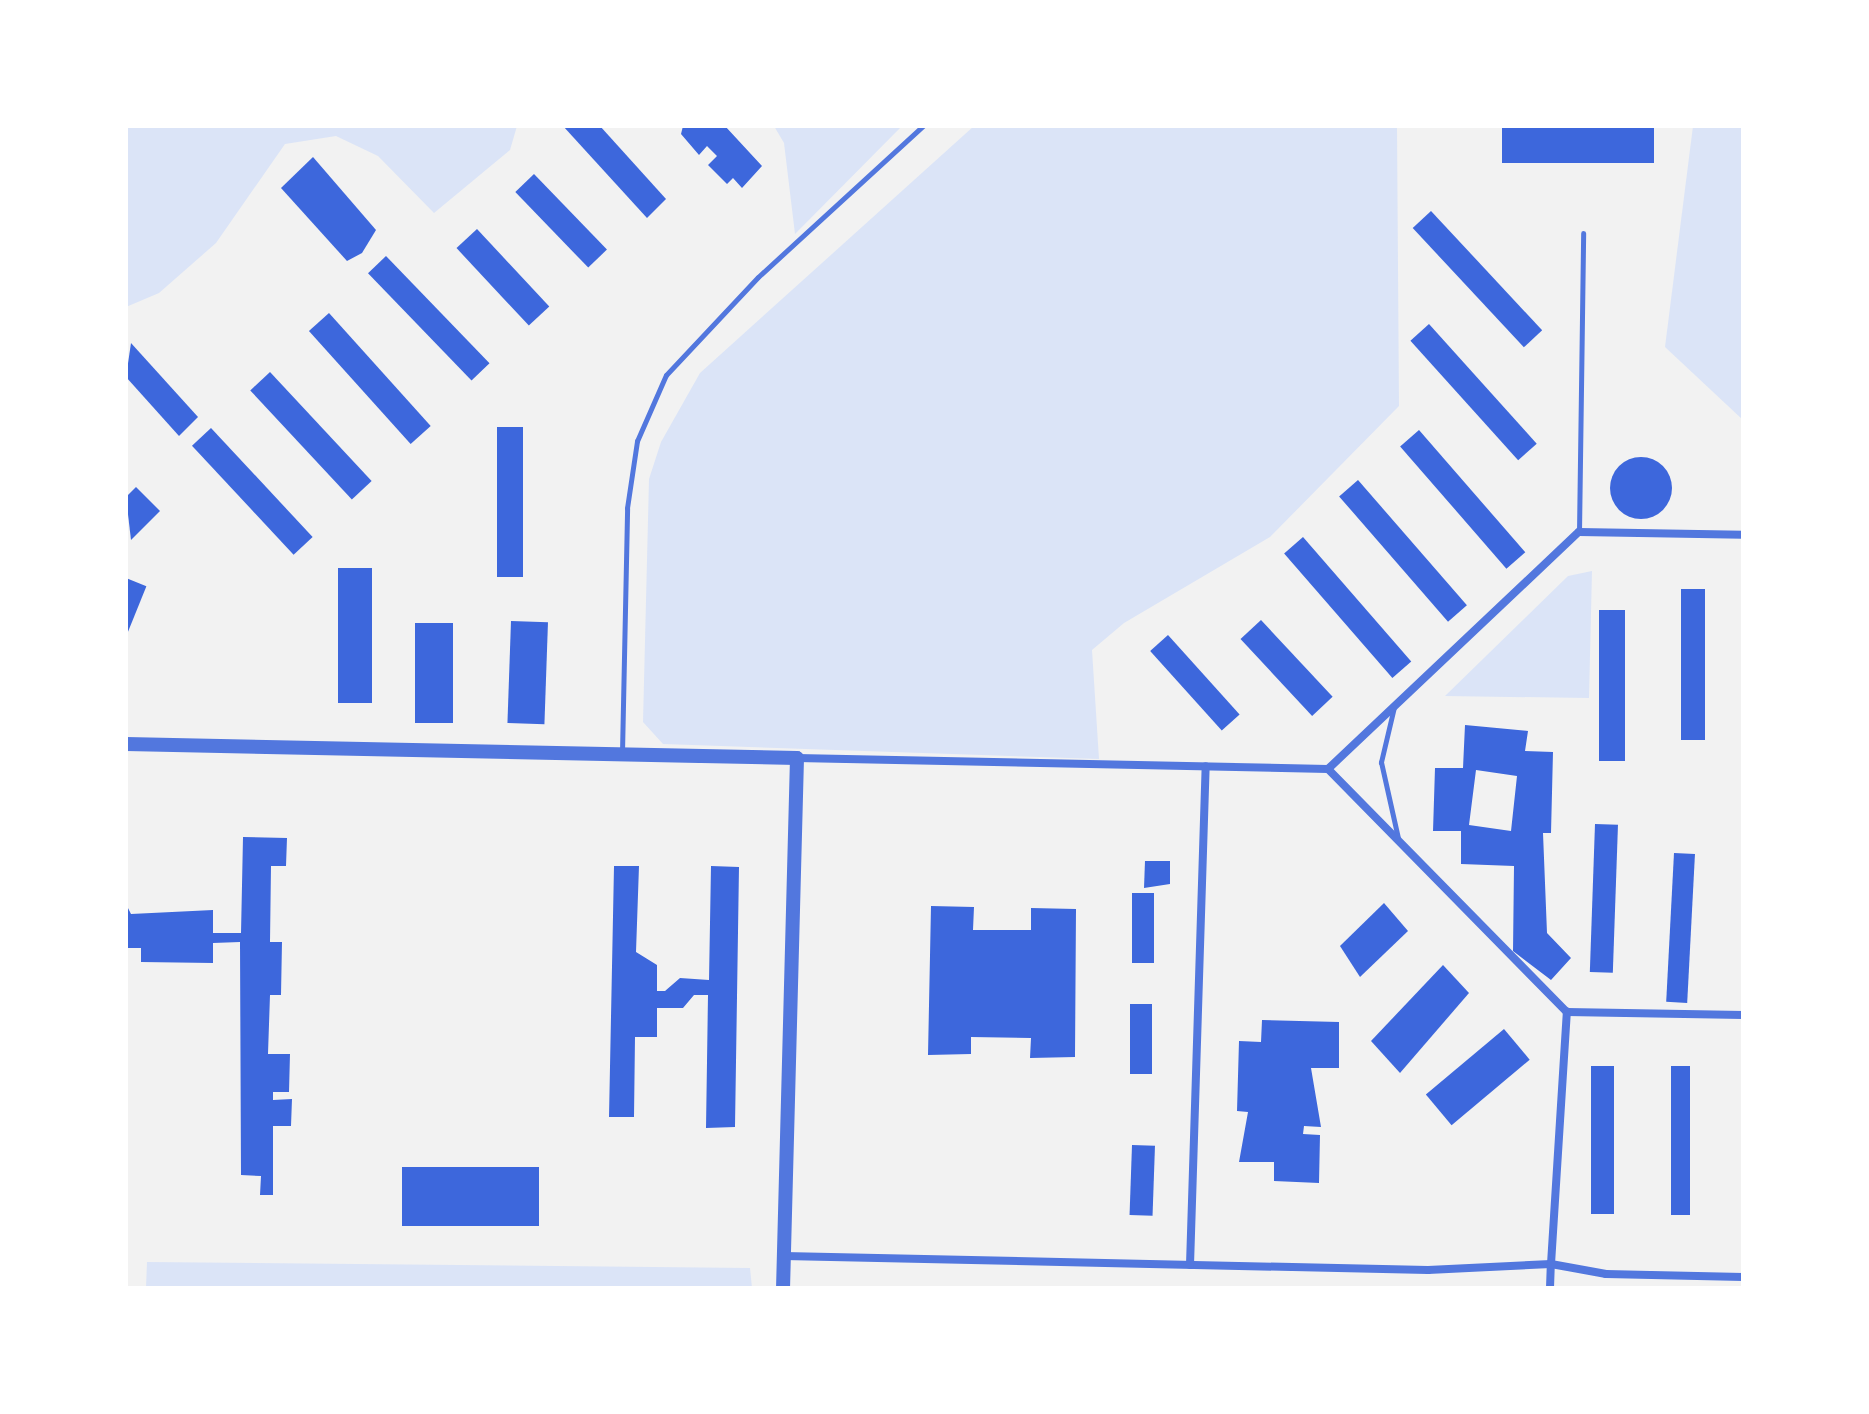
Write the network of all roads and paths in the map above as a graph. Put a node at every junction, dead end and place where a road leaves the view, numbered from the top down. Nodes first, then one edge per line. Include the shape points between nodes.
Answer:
1 (923, 126) edge
2 (1583, 233) dead end
3 (1579, 532) junction
4 (1743, 535) edge
5 (1394, 706) junction
6 (126, 744) edge
7 (622, 754) junction
8 (797, 758) junction
9 (1206, 766) junction
10 (1328, 769) junction
11 (1401, 846) junction
12 (1567, 1012) junction
13 (1743, 1015) edge
14 (784, 1256) junction
15 (1551, 1264) junction
16 (1190, 1265) junction
17 (1743, 1277) edge
18 (783, 1288) edge
19 (1550, 1288) edge

1 - 7 lane via 758,277 666,375 637,441 627,508
2 - 3 lane
3 - 4 street
3 - 5 street
5 - 10 street
5 - 11 lane via 1381,762
6 - 7 street
7 - 8 street
8 - 9 street
8 - 14 street
9 - 10 street
9 - 16 street
10 - 11 street
11 - 12 street
12 - 13 street
12 - 15 street
14 - 16 street
14 - 18 street
15 - 16 street via 1428,1270
15 - 17 street via 1606,1274
15 - 19 street

